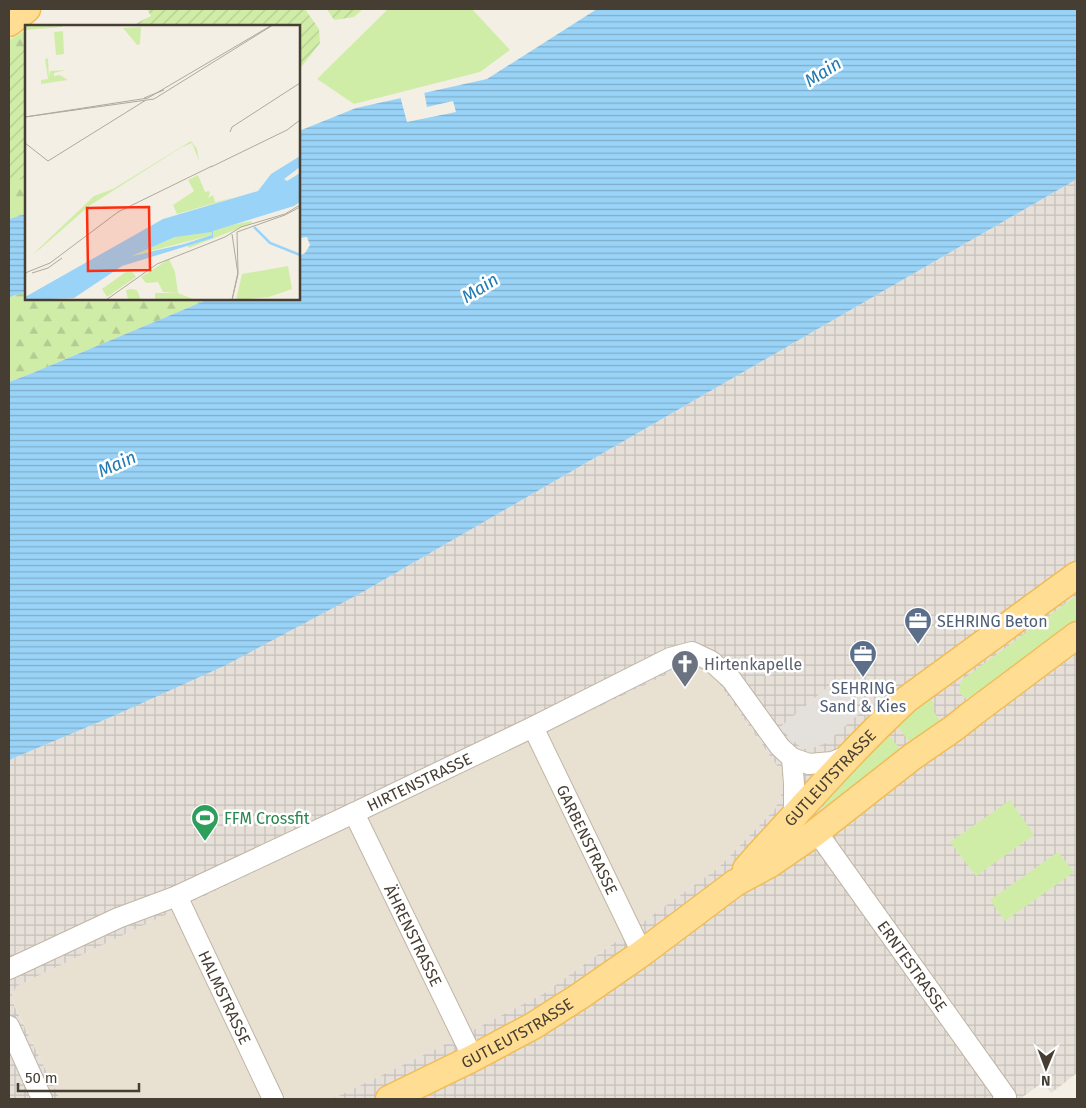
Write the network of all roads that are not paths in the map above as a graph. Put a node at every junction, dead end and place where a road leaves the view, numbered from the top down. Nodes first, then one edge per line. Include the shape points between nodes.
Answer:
1 (27, 9) edge
2 (9, 23) edge
3 (1077, 575) edge
4 (1077, 635) edge
5 (534, 727) junction
6 (850, 755) junction
7 (792, 758) junction
8 (354, 813) junction
9 (794, 816) junction
10 (815, 833) junction
11 (735, 883) junction
12 (177, 896) junction
13 (642, 952) junction
14 (9, 969) edge
15 (9, 1026) edge
16 (473, 1058) junction
17 (42, 1099) edge
18 (273, 1099) edge
19 (389, 1099) edge
20 (1003, 1099) edge

1 - 2 main road
3 - 6 main road, GUTLEUTSTRASSE via 907,699
4 - 10 main road, GUTLEUTSTRASSE via 912,756
5 - 7 street, HIRTENSTRASSE via 670,658 692,652 712,661 730,679 780,748
5 - 8 street, HIRTENSTRASSE
5 - 13 street, GARBENSTRASSE
6 - 7 street via 832,762 809,764
6 - 9 main road, GUTLEUTSTRASSE
7 - 9 street
8 - 12 street, HIRTENSTRASSE
8 - 16 street, ÄHRENSTRASSE
9 - 11 main road, GUTLEUTSTRASSE
10 - 11 main road, GUTLEUTSTRASSE
10 - 20 street, ERNTESTRASSE via 1006,1097
11 - 13 main road, GUTLEUTSTRASSE
12 - 14 street, HIRTENSTRASSE via 118,918
12 - 18 street, HALMSTRASSE
13 - 16 main road, GUTLEUTSTRASSE via 540,1022
15 - 17 street
16 - 19 main road, GUTLEUTSTRASSE

